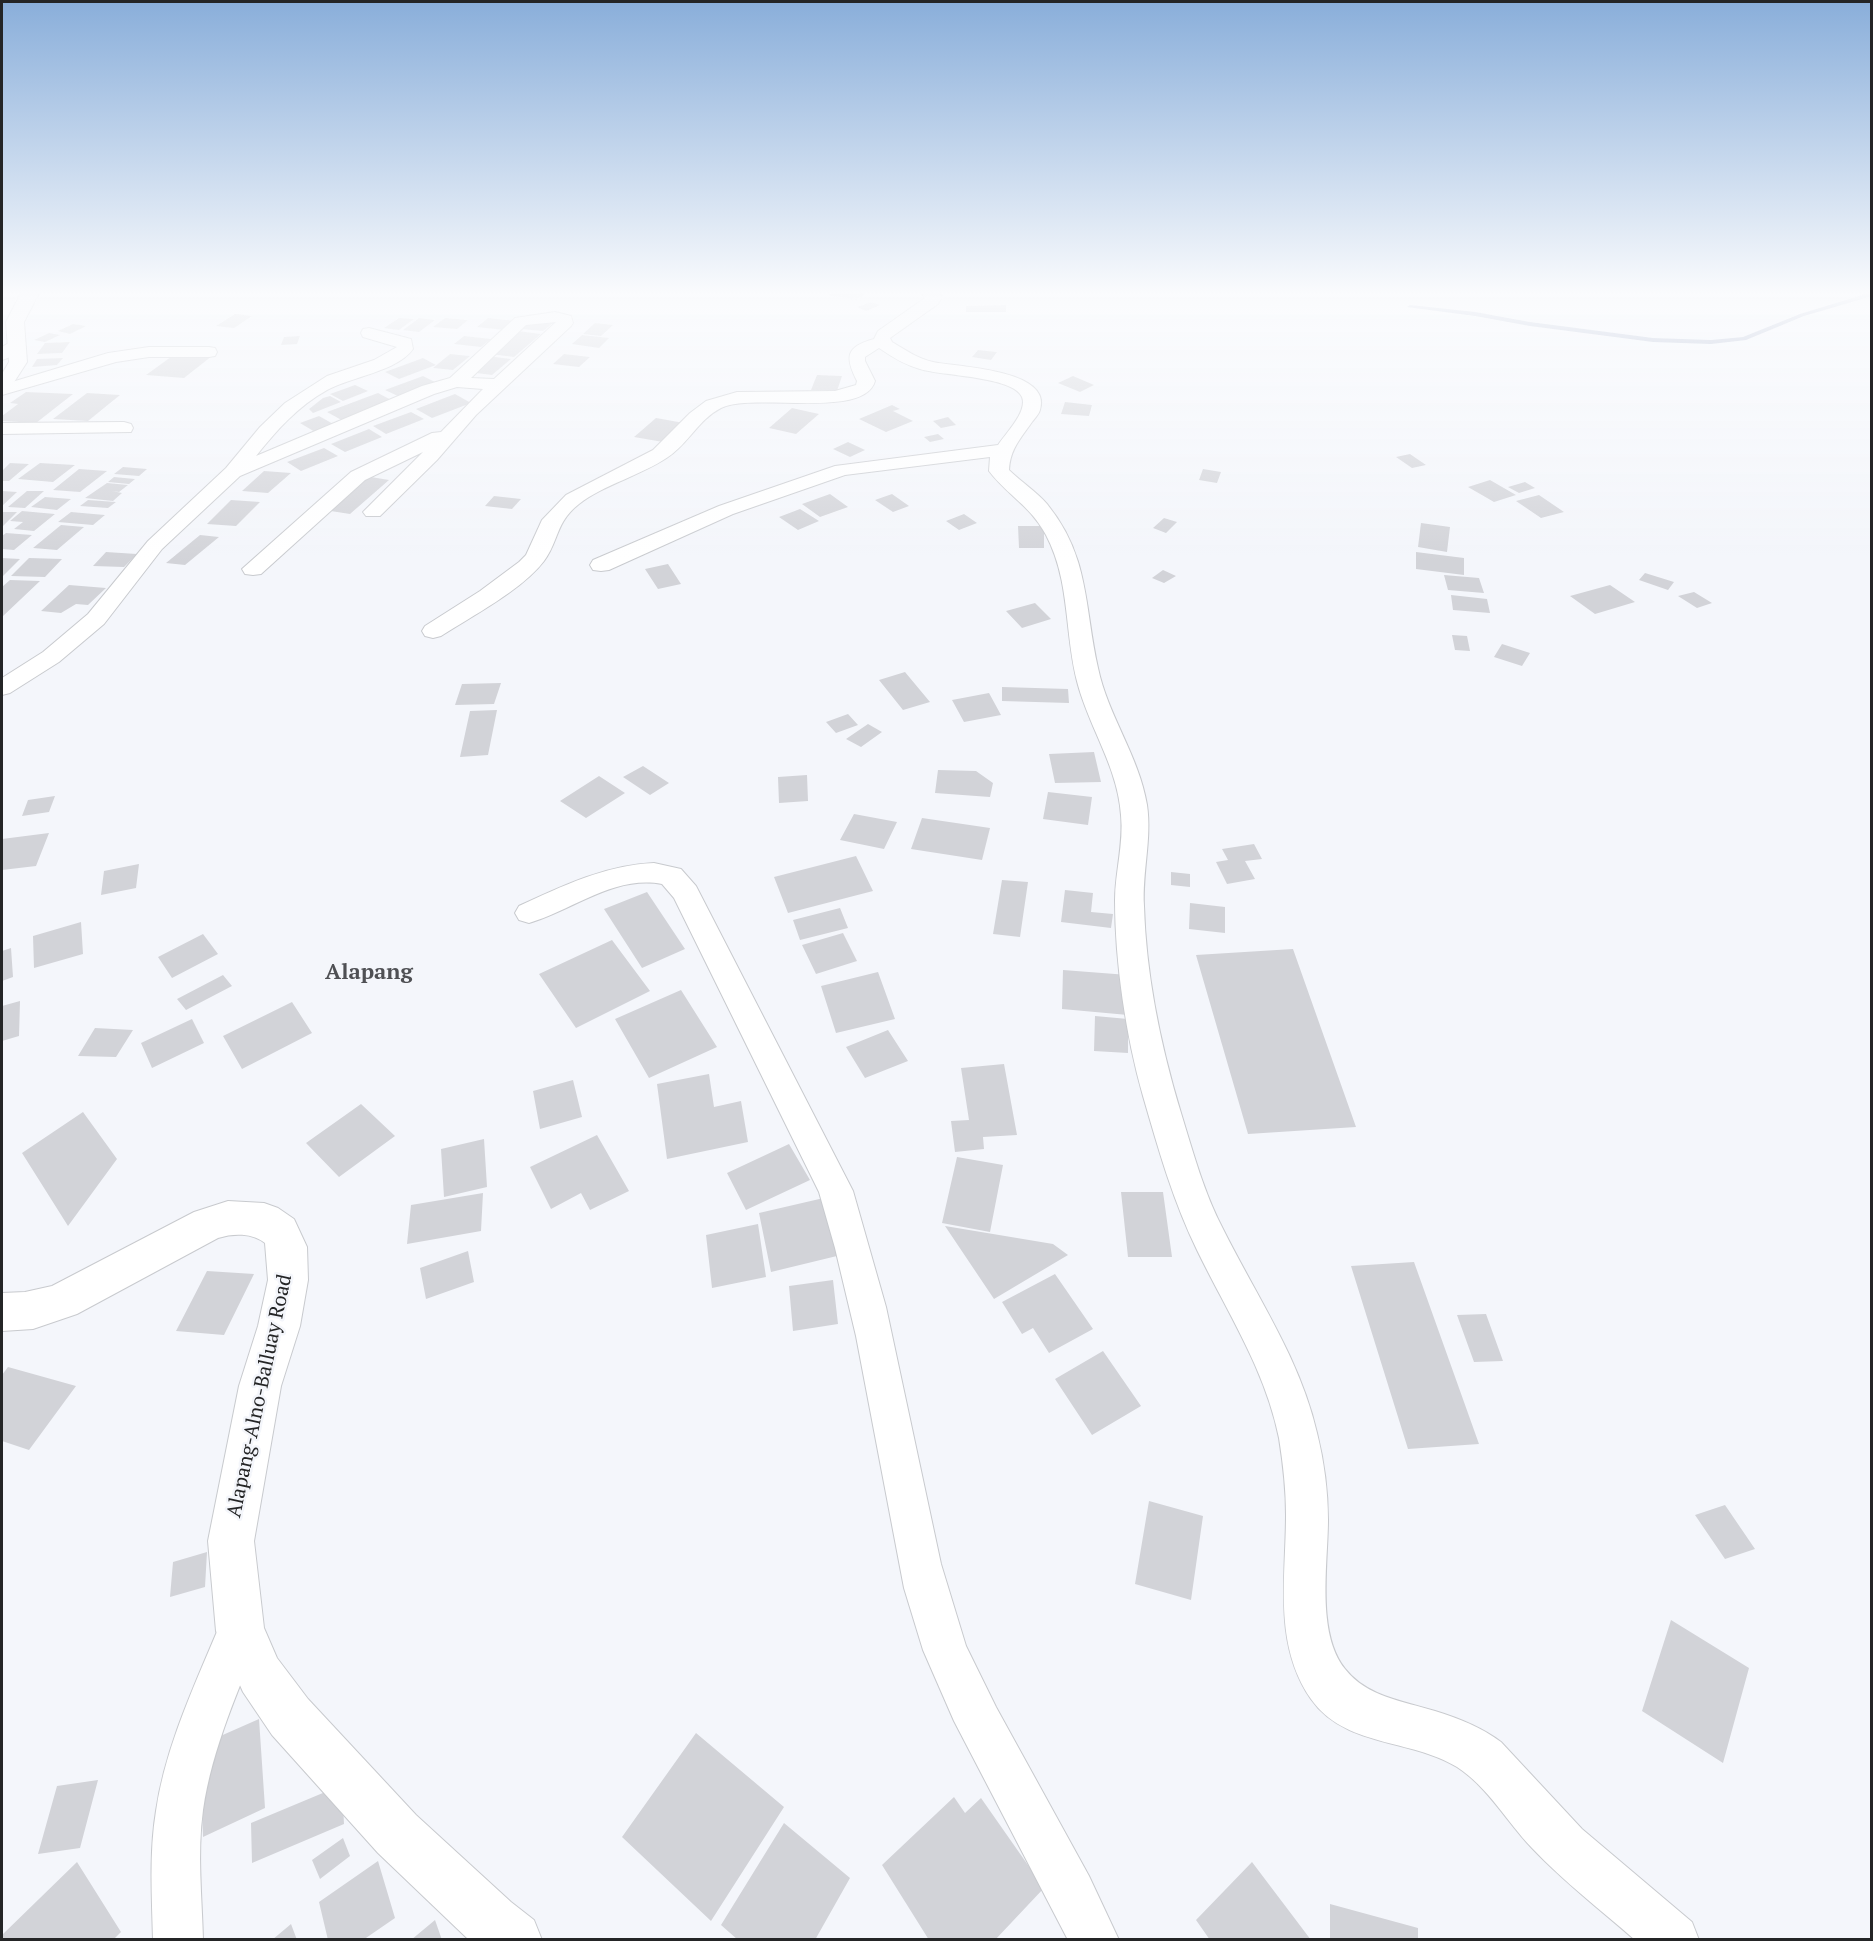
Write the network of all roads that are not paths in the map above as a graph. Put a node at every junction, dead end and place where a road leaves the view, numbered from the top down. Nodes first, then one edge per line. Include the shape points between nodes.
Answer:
1 (31, 382) edge
2 (331, 382) edge
3 (456, 382) joint
4 (502, 382) edge
5 (866, 382) edge
6 (1014, 382) edge
7 (498, 385) junction
8 (2, 390) edge
9 (124, 428) dead end
10 (2, 429) edge
11 (452, 430) junction
12 (1003, 450) junction
13 (233, 472) junction
14 (372, 512) dead end
15 (602, 565) dead end
16 (253, 569) dead end
17 (433, 631) dead end
18 (2, 688) edge
19 (529, 913) dead end
20 (2, 1312) edge
21 (240, 1631) junction
22 (178, 1940) edge
23 (514, 1940) edge
24 (1094, 1940) edge
25 (1674, 1940) edge

1 - 8 street
2 - 13 street via 299,400 272,425
3 - 7 street
3 - 13 street via 414,395
4 - 7 street
5 - 17 street via 861,390 828,396 736,398 710,406 660,454 573,499 552,520 536,557 527,567
6 - 12 street via 1027,388 1033,403
7 - 11 street
9 - 10 street
11 - 14 street
11 - 16 street via 358,476
12 - 15 street via 842,470 726,510
12 - 25 street via 999,471 1044,514 1068,561 1076,584 1091,689 1132,798 1135,817 1129,934 1157,1087 1207,1234 1269,1349 1297,1431 1308,1529 1303,1584 1314,1656 1327,1684 1345,1701 1371,1714 1447,1736 1474,1750 1581,1863
13 - 18 street via 155,545 96,619 51,657
19 - 24 street via 604,882 645,872 670,876 686,893 836,1191 861,1282 932,1612 956,1678
20 - 21 main road, Alapang-Alno-Balluay Road via 42,1309 208,1224 228,1218 264,1220 280,1231 287,1247 288,1280 279,1326 260,1386 231,1541
21 - 22 street via 205,1716 183,1794 177,1856
21 - 23 main road, Alapang-Alno-Balluay Road via 260,1675 290,1717 398,1834

